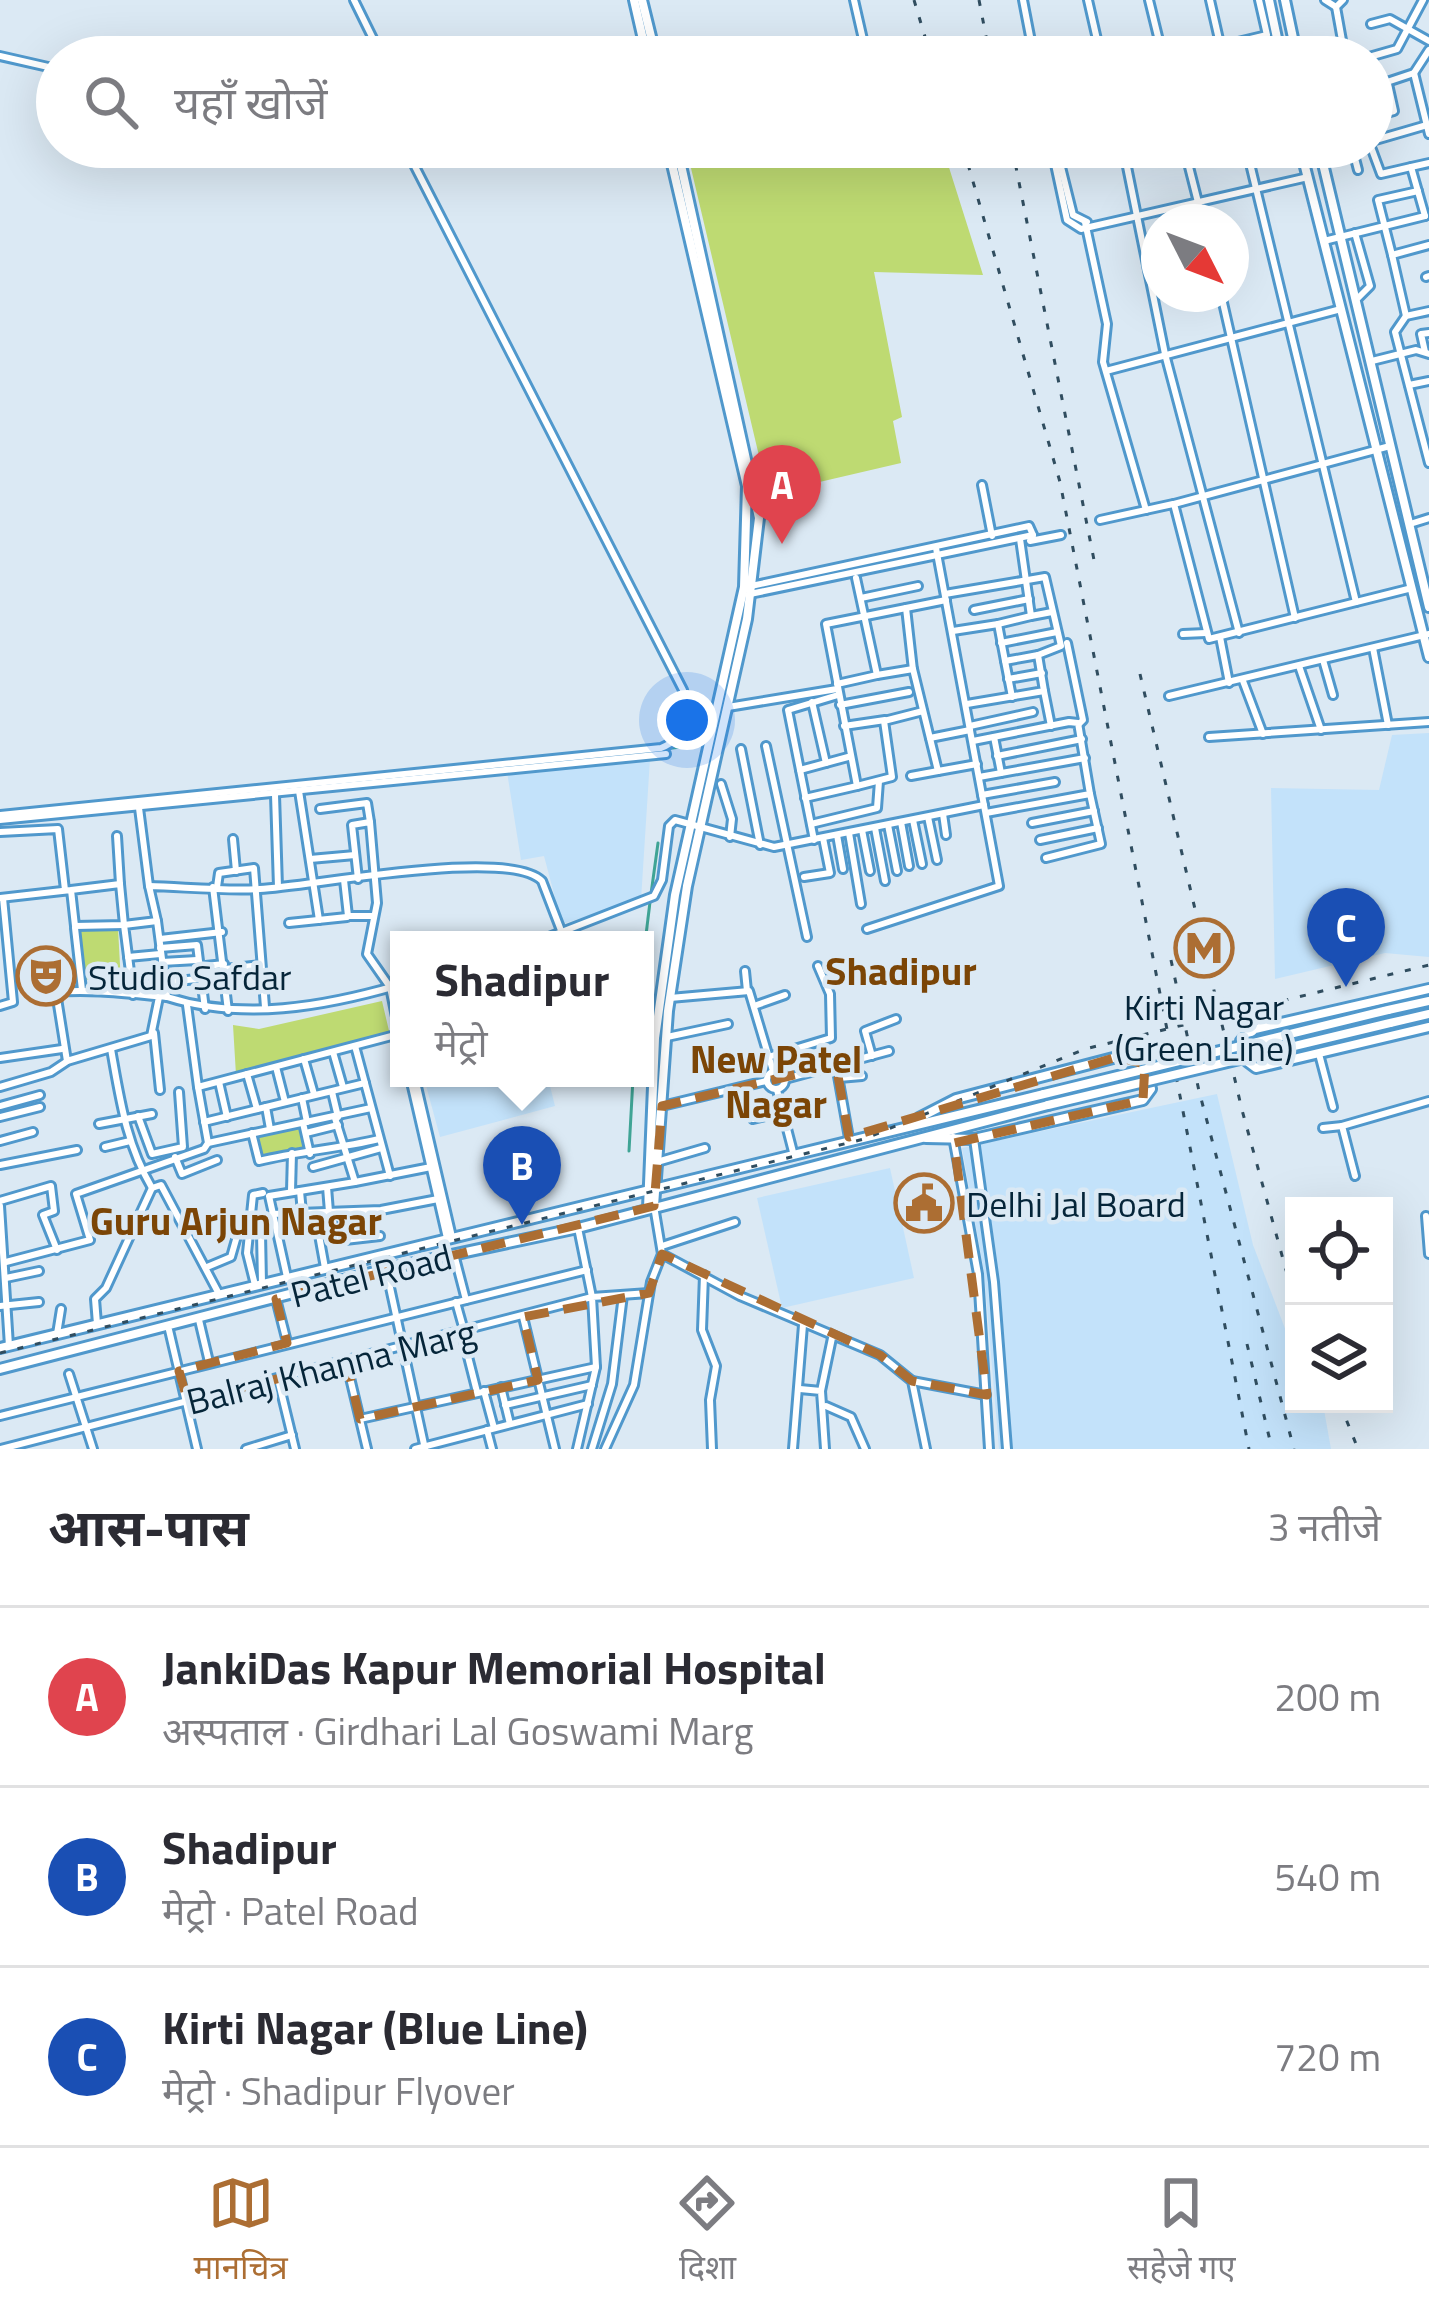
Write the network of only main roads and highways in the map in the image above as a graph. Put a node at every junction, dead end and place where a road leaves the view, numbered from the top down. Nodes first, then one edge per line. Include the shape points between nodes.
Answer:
1 (1269, 0) edge
2 (1285, 0) edge
3 (640, 1) edge
4 (647, 36) edge
5 (1273, 36) edge
6 (1293, 36) edge
7 (673, 168) edge
8 (682, 168) edge
9 (1306, 168) edge
10 (1324, 168) edge
11 (1426, 579) edge
12 (747, 590) junction
13 (1428, 602) edge
14 (1426, 635) edge
15 (1429, 657) edge
16 (1429, 989) edge
17 (1429, 1001) edge
18 (1429, 1014) edge
19 (1429, 1027) edge
20 (654, 1068) edge
21 (653, 1087) edge
22 (907, 1124) junction
23 (914, 1138) junction
24 (650, 1188) junction
25 (651, 1207) junction
26 (4, 1347) edge
27 (0, 1369) edge

1 - 5 main road
2 - 6 main road
3 - 4 main road
7 - 12 main road via 747,486
8 - 12 main road via 755,483 759,518
9 - 14 main road
10 - 11 main road
11 - 13 main road
12 - 20 main road via 691,823
12 - 24 main road via 670,998
14 - 15 main road
16 - 19 main road via 1255,1029 1241,1041 1256,1068
17 - 22 main road, bridge
18 - 23 main road, Patel Road, bridge
21 - 24 main road
22 - 23 main road via 956,1100 1117,1057 1145,1064 1150,1089 1143,1100 974,1139
22 - 24 main road, Patel Road
23 - 25 main road, Patel Road
24 - 25 main road
24 - 26 main road, Patel Road
25 - 27 main road, Patel Road

